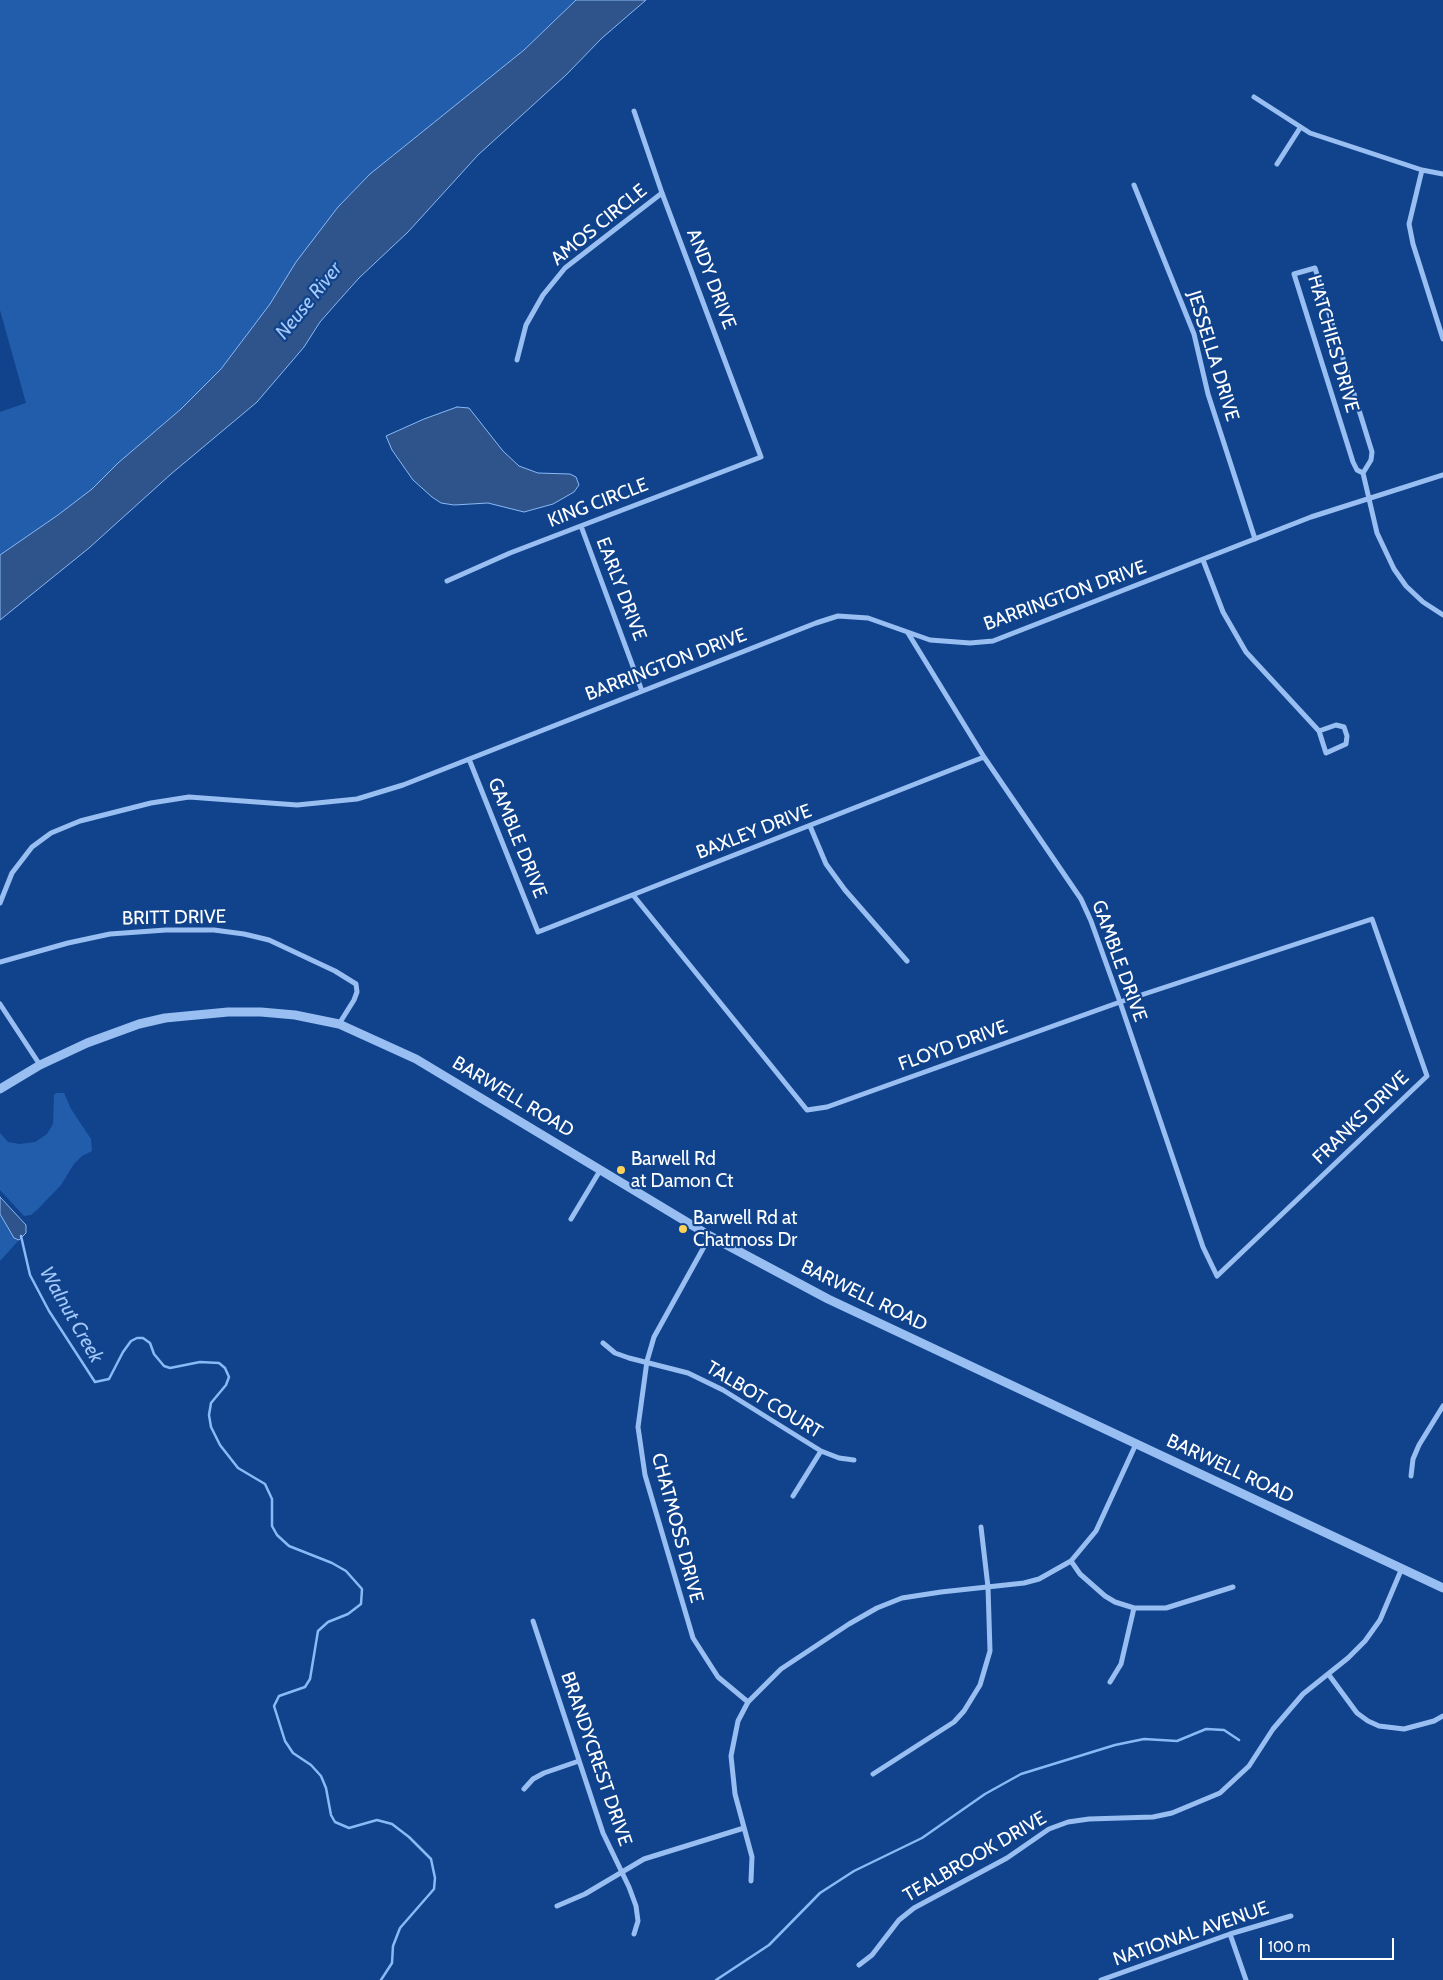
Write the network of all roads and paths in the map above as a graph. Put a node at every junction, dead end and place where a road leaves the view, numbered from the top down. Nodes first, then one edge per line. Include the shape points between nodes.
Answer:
1 (1254, 97) dead end
2 (634, 111) dead end
3 (1300, 128) junction
4 (1277, 164) dead end
5 (1422, 170) junction
6 (1443, 174) edge
7 (1134, 185) dead end
8 (662, 193) junction
9 (1443, 339) edge
10 (517, 360) dead end
11 (761, 457) joint
12 (1363, 473) junction
13 (1443, 475) edge
14 (1368, 498) junction
15 (581, 526) junction
16 (1255, 539) junction
17 (1203, 560) junction
18 (447, 581) dead end
19 (1443, 615) edge
20 (908, 633) junction
21 (642, 691) junction
22 (1319, 731) junction
23 (984, 757) junction
24 (469, 759) junction
25 (810, 826) junction
26 (2, 889) edge
27 (633, 895) junction
28 (0, 903) edge
29 (1371, 920) joint
30 (536, 929) joint
31 (0, 962) edge
32 (907, 962) dead end
33 (1120, 1002) junction
34 (0, 1004) edge
35 (339, 1024) junction
36 (40, 1065) junction
37 (0, 1089) edge
38 (602, 1169) junction
39 (571, 1219) dead end
40 (710, 1236) junction
41 (1217, 1276) joint
42 (603, 1344) dead end
43 (647, 1361) junction
44 (1443, 1406) edge
45 (1137, 1443) junction
46 (821, 1451) junction
47 (854, 1460) dead end
48 (1411, 1476) dead end
49 (793, 1496) dead end
50 (981, 1526) dead end
51 (1071, 1561) junction
52 (1402, 1568) junction
53 (1233, 1587) dead end
54 (988, 1588) junction
55 (1443, 1588) edge
56 (1134, 1608) junction
57 (533, 1621) dead end
58 (1329, 1675) junction
59 (1110, 1682) dead end
60 (748, 1702) junction
61 (1443, 1716) edge
62 (579, 1761) junction
63 (873, 1774) dead end
64 (524, 1789) dead end
65 (744, 1828) junction
66 (622, 1872) junction
67 (751, 1882) dead end
68 (557, 1906) dead end
69 (1291, 1916) dead end
70 (634, 1934) dead end
71 (1230, 1934) junction
72 (860, 1965) dead end
73 (1101, 1980) edge
74 (1246, 1980) edge

1 - 3 street
2 - 8 street, ANDY DRIVE
3 - 4 street
3 - 5 street
5 - 6 street
5 - 9 street via 1409,224
7 - 16 street, JESSELLA DRIVE via 1194,334 1208,394
8 - 10 street, AMOS CIRCLE via 565,268 543,295 526,325
8 - 11 street, ANDY DRIVE
11 - 15 street, KING CIRCLE
12 - 12 street, HATCHIES DRIVE via 1372,452 1315,268 1294,274 1353,462
12 - 14 street, HATCHIES DRIVE
13 - 14 street, BARRINGTON DRIVE
14 - 16 street, BARRINGTON DRIVE
14 - 19 street, HATCHIES DRIVE via 1376,533 1394,569 1423,602
15 - 18 street, KING CIRCLE
15 - 21 street, EARLY DRIVE
16 - 17 street, BARRINGTON DRIVE
17 - 20 street, BARRINGTON DRIVE via 993,641 930,640
17 - 22 street via 1237,639
20 - 21 street, BARRINGTON DRIVE via 868,618 838,616
20 - 23 street, GAMBLE DRIVE
21 - 24 street, BARRINGTON DRIVE
22 - 22 street via 1326,753 1346,744 1344,727 1336,725
23 - 25 street, BAXLEY DRIVE
23 - 33 street, GAMBLE DRIVE via 1081,899
24 - 26 street, BARRINGTON DRIVE via 381,793 336,803 297,805 189,797 80,821 51,833 32,847
24 - 30 street, GAMBLE DRIVE
25 - 27 street, BAXLEY DRIVE
25 - 32 street via 826,864 844,890
26 - 28 street, BARRINGTON DRIVE
27 - 30 street, BAXLEY DRIVE via 538,932
27 - 33 street, FLOYD DRIVE via 807,1110 827,1107
29 - 33 street, FLOYD DRIVE
29 - 41 street, FRANKS DRIVE via 1427,1076
31 - 35 street, BRITT DRIVE via 110,934 214,930 244,934 270,940 356,984 354,1000
33 - 41 street, GAMBLE DRIVE via 1203,1247
34 - 36 street
35 - 36 street, BARWELL ROAD via 268,1012 189,1014 117,1031
35 - 38 street, BARWELL ROAD via 416,1059
36 - 37 street, BARWELL ROAD
38 - 39 street
38 - 40 street, BARWELL ROAD
40 - 43 street, CHATMOSS DRIVE via 665,1314
40 - 45 street, BARWELL ROAD via 828,1299
42 - 43 street, TALBOT COURT via 615,1353
43 - 46 street, TALBOT COURT via 688,1373 723,1390
43 - 60 street, CHATMOSS DRIVE via 638,1427 640,1449 686,1619 708,1665 718,1678
44 - 48 street via 1419,1445
45 - 51 street via 1096,1531
45 - 52 street, BARWELL ROAD
46 - 47 street, TALBOT COURT
46 - 49 street
50 - 54 street
51 - 54 street via 1024,1584
51 - 56 street via 1080,1574 1105,1596
52 - 55 street, BARWELL ROAD
52 - 58 street, TEALBROOK DRIVE via 1380,1620 1365,1640
53 - 56 street via 1166,1608
54 - 60 street via 902,1598 877,1608 781,1669
54 - 63 street via 990,1651 973,1697 954,1722
56 - 59 street via 1121,1664
57 - 62 street, BRANDYCREST DRIVE
58 - 61 street via 1357,1713 1379,1726 1404,1729 1434,1722
58 - 72 street, TEALBROOK DRIVE via 1288,1710 1249,1766 1220,1793 1153,1817 1089,1819 1049,1829 1007,1858 914,1908 899,1920 872,1955
60 - 65 street via 738,1721 731,1756 734,1794
62 - 64 street via 544,1773
62 - 66 street, BRANDYCREST DRIVE via 603,1833
65 - 66 street via 661,1852
65 - 67 street via 752,1857
66 - 68 street
66 - 70 street, BRANDYCREST DRIVE via 636,1906 638,1921
69 - 71 street, NATIONAL AVENUE
71 - 73 street, NATIONAL AVENUE
71 - 74 street

